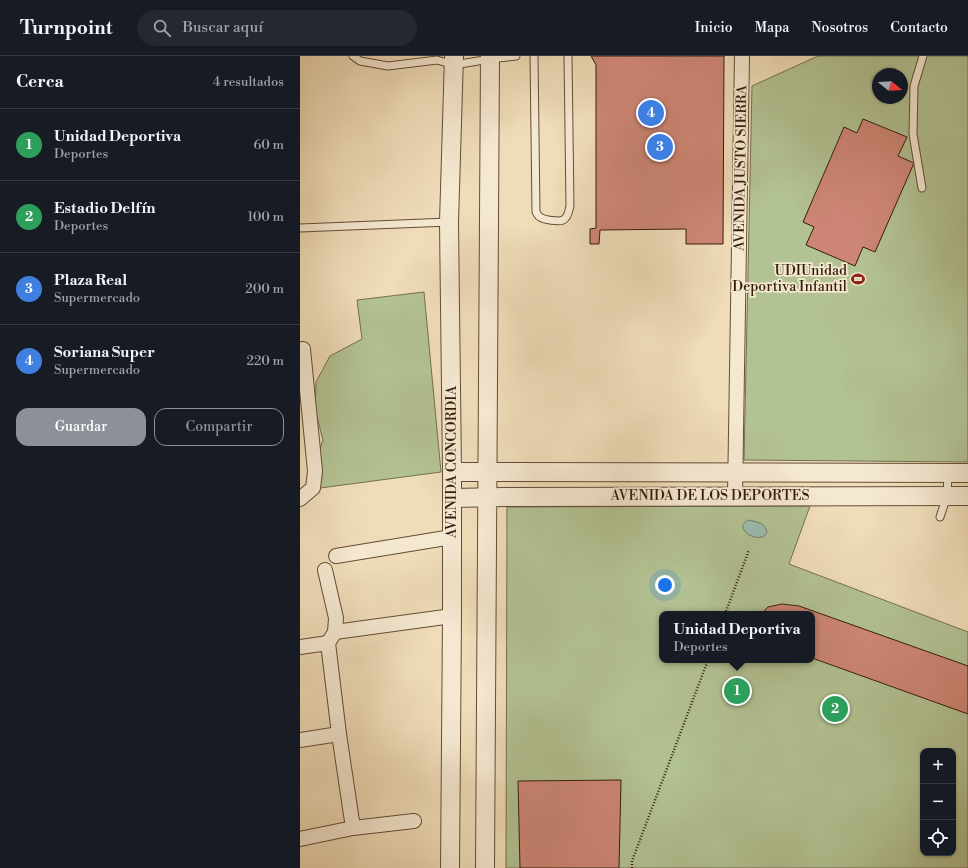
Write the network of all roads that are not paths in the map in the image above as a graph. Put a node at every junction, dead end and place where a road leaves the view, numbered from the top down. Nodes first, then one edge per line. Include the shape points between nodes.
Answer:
1 (353, 56) edge
2 (516, 56) edge
3 (534, 56) edge
4 (568, 56) edge
5 (742, 56) edge
6 (923, 56) edge
7 (490, 57) edge
8 (447, 59) edge
9 (922, 188) dead end
10 (449, 222) junction
11 (300, 228) edge
12 (303, 349) dead end
13 (452, 472) junction
14 (487, 472) junction
15 (736, 473) junction
16 (948, 473) junction
17 (968, 473) edge
18 (735, 496) junction
19 (947, 496) junction
20 (968, 496) edge
21 (487, 497) junction
22 (452, 498) junction
23 (300, 499) edge
24 (940, 518) dead end
25 (452, 537) junction
26 (336, 556) dead end
27 (325, 570) dead end
28 (452, 616) junction
29 (331, 637) junction
30 (300, 647) edge
31 (339, 734) junction
32 (300, 740) edge
33 (414, 821) dead end
34 (353, 828) junction
35 (300, 839) edge
36 (450, 868) edge
37 (485, 868) edge

1 - 8 lane via 360,61 388,66
2 - 7 lane
3 - 4 lane via 536,212 542,219 558,221 567,217 570,206
5 - 15 street, AVENIDA JUSTO SIERRA
6 - 9 lane via 914,86 913,134
7 - 8 lane
7 - 14 street
8 - 10 street, AVENIDA CONCORDIA
10 - 11 lane
10 - 13 street, AVENIDA CONCORDIA
12 - 23 street via 315,471 313,488
13 - 14 street, AVENIDA DE LOS DEPORTES
13 - 22 street, AVENIDA CONCORDIA
14 - 15 street, AVENIDA DE LOS DEPORTES
14 - 21 street
15 - 16 street, AVENIDA DE LOS DEPORTES
15 - 18 street, AVENIDA JUSTO SIERRA
16 - 17 street, AVENIDA DE LOS DEPORTES
16 - 19 lane
18 - 19 street, AVENIDA DE LOS DEPORTES
18 - 21 street, AVENIDA DE LOS DEPORTES
19 - 20 street, AVENIDA DE LOS DEPORTES
19 - 24 lane
21 - 22 street, AVENIDA DE LOS DEPORTES
21 - 37 street
22 - 25 street, AVENIDA CONCORDIA
25 - 26 street
25 - 28 street, AVENIDA CONCORDIA
27 - 29 street via 336,618
28 - 29 street
28 - 36 street, AVENIDA CONCORDIA
29 - 30 street
29 - 31 street
31 - 32 street
31 - 34 street
33 - 34 street
34 - 35 street

